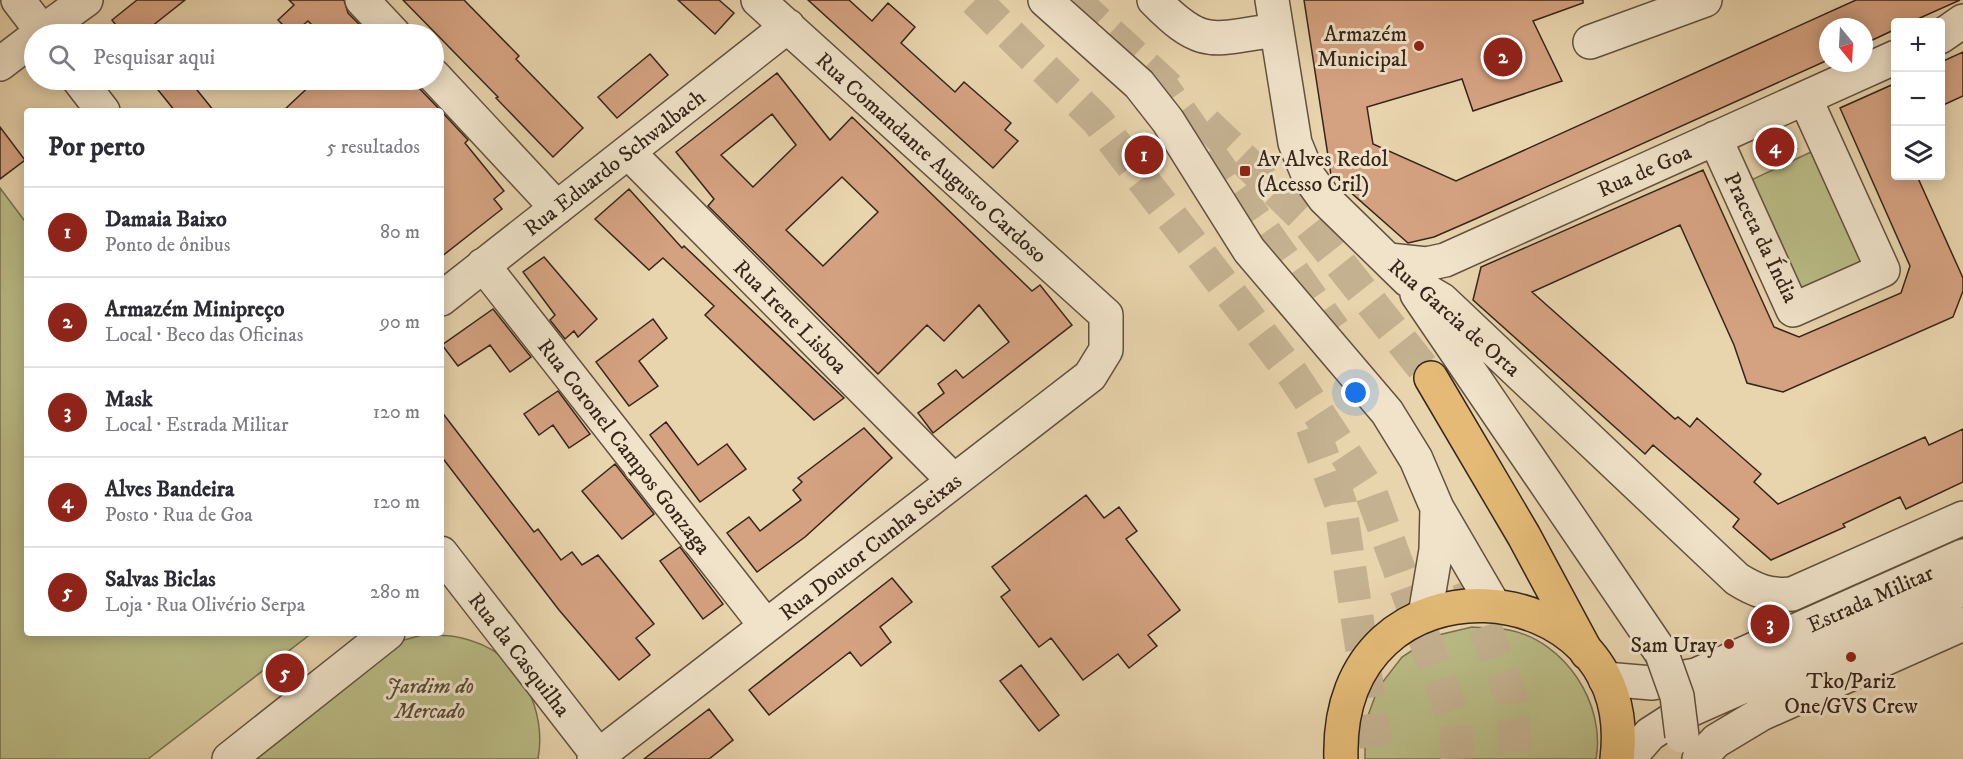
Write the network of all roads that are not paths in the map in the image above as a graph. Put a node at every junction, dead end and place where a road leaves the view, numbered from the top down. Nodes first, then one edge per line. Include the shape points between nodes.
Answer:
1 (18, 0) edge
2 (86, 0) edge
3 (362, 0) edge
4 (758, 0) edge
5 (1045, 0) edge
6 (1154, 0) edge
7 (1705, 0) edge
8 (1274, 15) edge
9 (1963, 21) edge
10 (33, 24) edge
11 (54, 24) edge
12 (385, 24) edge
13 (788, 26) junction
14 (1945, 34) edge
15 (1590, 42) dead end
16 (24, 47) edge
17 (1891, 59) edge
18 (0, 64) edge
19 (444, 87) edge
20 (87, 90) edge
21 (1805, 98) junction
22 (101, 108) edge
23 (1715, 138) junction
24 (628, 152) junction
25 (557, 208) junction
26 (483, 266) junction
27 (1398, 270) junction
28 (444, 297) edge
29 (1106, 315) joint
30 (1431, 378) tunnel mouth
31 (954, 481) junction
32 (1437, 508) junction
33 (1963, 518) edge
34 (1963, 556) edge
35 (448, 574) edge
36 (1737, 579) joint
37 (1963, 589) edge
38 (1493, 604) junction
39 (1425, 615) junction
40 (1963, 624) edge
41 (766, 626) junction
42 (384, 636) edge
43 (1596, 666) junction
44 (1688, 751) edge
45 (596, 757) edge
46 (229, 759) edge
47 (1341, 759) edge
48 (1617, 759) edge
49 (1628, 759) edge

1 - 10 street
2 - 11 street
3 - 12 street
4 - 13 street, Rua Comandante Augusto Cardoso
5 - 32 street via 1139,84 1168,121 1249,250 1387,412 1416,459
6 - 8 street via 1180,26 1204,37
7 - 15 street
8 - 27 street, Rua Garcia de Orta via 1295,143 1304,168 1324,198
9 - 14 street
13 - 24 street, Rua Eduardo Schwalbach
13 - 29 street, Rua Comandante Augusto Cardoso
16 - 18 street
17 - 21 street, Rua de Goa
19 - 25 street
20 - 22 street
21 - 23 street, Rua de Goa
21 - 23 street, Praceta da Índia via 1882,270 1839,291 1793,310
23 - 27 street, Rua de Goa via 1445,260
24 - 25 street, Rua Eduardo Schwalbach
24 - 31 street, Rua Irene Lisboa
25 - 26 street, Rua Eduardo Schwalbach
26 - 28 street, Rua Eduardo Schwalbach
26 - 41 street, Rua Coronel Campos Gonzaga
27 - 36 street, Rua Garcia de Orta via 1442,300
27 - 44 street, bridge via 1662,654 1677,696
29 - 31 street, Rua Doutor Cunha Seixas via 1106,350 1090,376
30 - 43 main road
31 - 41 street, Rua Doutor Cunha Seixas
32 - 38 street
32 - 39 street via 1435,567
33 - 36 street, Estrada Militar via 1792,594 1766,594
34 - 43 street, Estrada Militar via 1696,675 1652,683
35 - 45 street, Rua da Casquilha
37 - 49 street, Estrada Militar via 1681,714 1650,734
38 - 39 main road via 1458,605
38 - 43 main road via 1536,616 1560,629
39 - 47 main road via 1393,634 1367,661 1347,702 1340,729
40 - 44 street
41 - 45 street, Rua Doutor Cunha Seixas
42 - 46 street
43 - 48 main road via 1616,711

